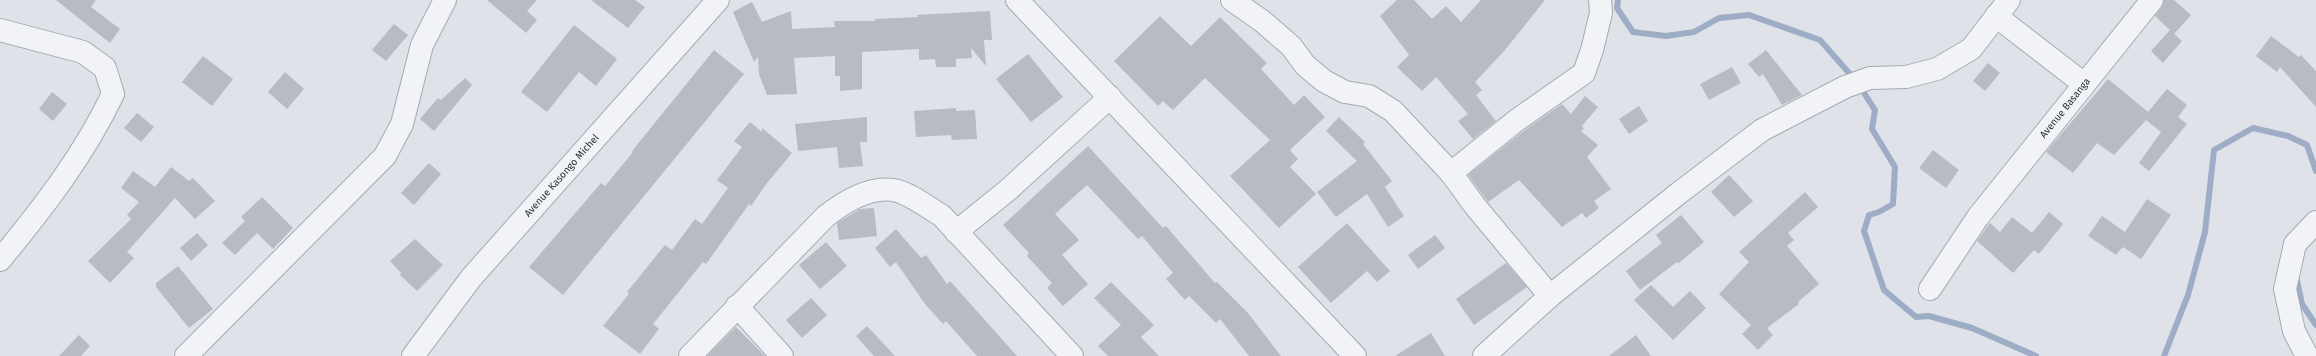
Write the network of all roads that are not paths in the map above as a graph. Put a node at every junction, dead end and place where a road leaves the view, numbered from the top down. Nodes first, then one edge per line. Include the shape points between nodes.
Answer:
1 (444, 0) edge
2 (718, 0) edge
3 (1017, 0) edge
4 (1232, 0) edge
5 (1600, 0) edge
6 (2152, 0) edge
7 (2003, 8) edge
8 (0, 30) edge
9 (2084, 84) junction
10 (1110, 97) junction
11 (1451, 173) junction
12 (2316, 222) edge
13 (956, 232) junction
14 (0, 260) edge
15 (1930, 289) dead end
16 (1550, 296) junction
17 (737, 306) junction
18 (186, 356) edge
19 (412, 356) edge
20 (690, 356) edge
21 (782, 356) edge
22 (1072, 356) edge
23 (1355, 356) edge
24 (1484, 356) edge
25 (2307, 356) edge

1 - 18 street via 422,45 402,124 385,156
2 - 19 street, Avenue Kasongo Michel via 471,278
3 - 10 street
4 - 11 street via 1290,46 1305,65 1324,81 1344,92 1369,96 1393,111
5 - 11 street via 1601,13 1584,73 1517,120
6 - 9 street, Avenue Basanga
7 - 9 street
7 - 16 street via 1971,49 1937,69 1906,77 1870,78 1845,87 1762,130
8 - 14 street via 83,52 105,68 113,94 101,120 68,173
9 - 15 street, Avenue Basanga via 1978,217
10 - 13 street via 1008,190
10 - 23 street
11 - 16 street
12 - 25 street via 2295,244 2285,289 2294,331
13 - 17 street via 942,216 894,190 875,191 849,199 826,216
13 - 22 street
16 - 24 street
17 - 20 street
17 - 21 street

